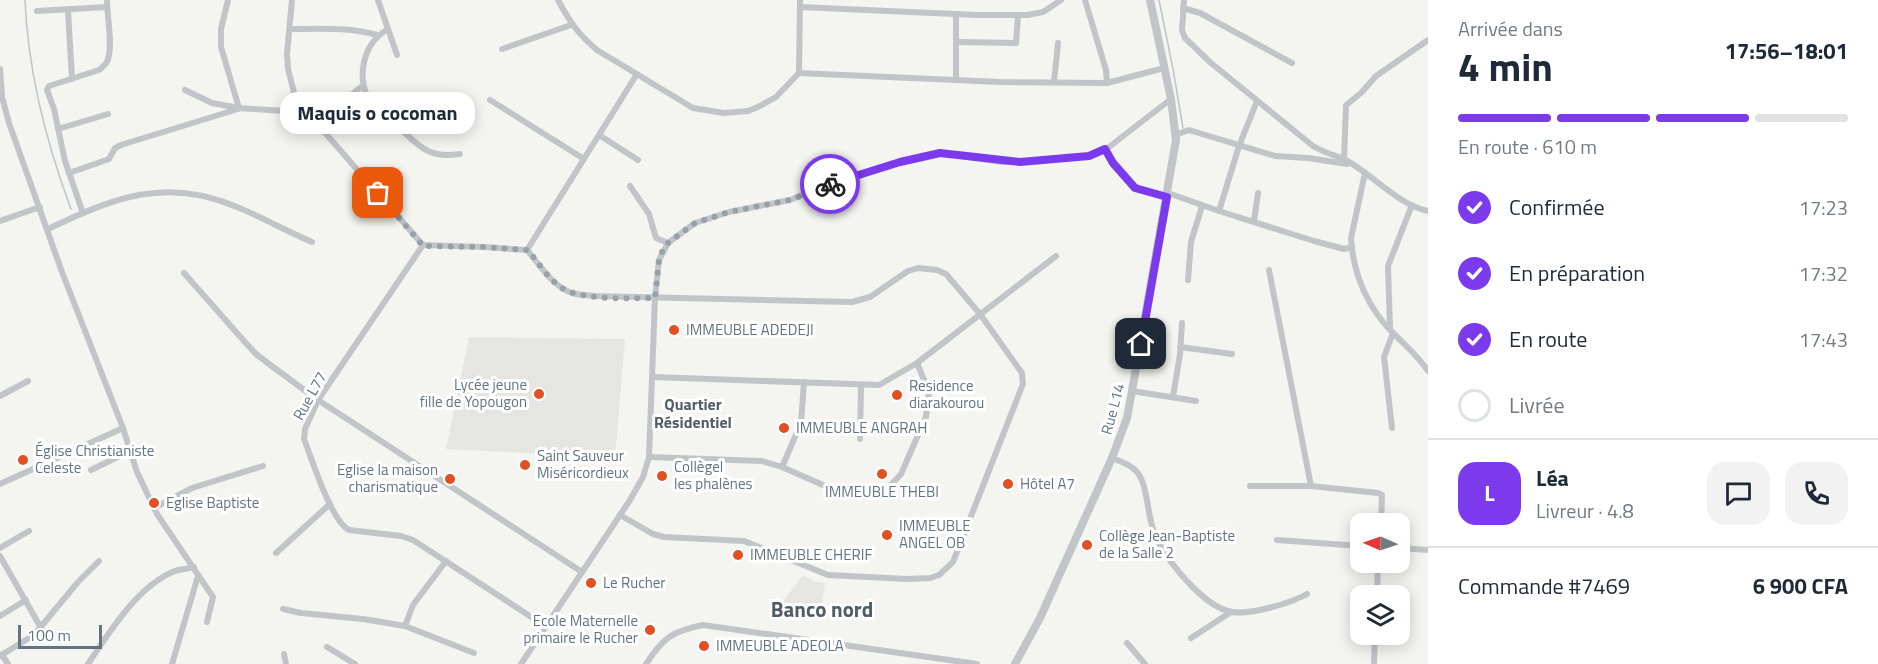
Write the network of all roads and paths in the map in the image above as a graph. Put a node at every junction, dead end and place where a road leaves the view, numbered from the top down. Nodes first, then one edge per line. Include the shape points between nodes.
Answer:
1 (228, 0) edge
2 (292, 0) edge
3 (378, 0) edge
4 (558, 0) edge
5 (1062, 0) edge
6 (1085, 0) edge
7 (1150, 0) edge
8 (1185, 0) edge
9 (107, 4) edge
10 (800, 4) edge
11 (1184, 8) junction
12 (37, 11) dead end
13 (68, 11) junction
14 (956, 14) junction
15 (1018, 15) junction
16 (572, 25) junction
17 (290, 29) junction
18 (388, 29) junction
19 (377, 35) junction
20 (1428, 40) edge
21 (956, 42) junction
22 (1058, 43) dead end
23 (502, 49) dead end
24 (397, 55) dead end
25 (1292, 63) dead end
26 (1164, 68) junction
27 (0, 69) edge
28 (799, 73) junction
29 (637, 74) junction
30 (72, 79) junction
31 (956, 79) junction
32 (1054, 82) junction
33 (1107, 83) junction
34 (363, 87) junction
35 (185, 90) dead end
36 (1171, 99) junction
37 (490, 100) dead end
38 (1257, 101) junction
39 (239, 108) junction
40 (299, 112) junction
41 (108, 114) dead end
42 (316, 123) junction
43 (58, 129) junction
44 (599, 135) junction
45 (1175, 135) junction
46 (1239, 146) junction
47 (1105, 149) junction
48 (460, 154) dead end
49 (584, 159) junction
50 (638, 160) dead end
51 (1344, 160) junction
52 (1351, 164) junction
53 (69, 173) junction
54 (1365, 174) junction
55 (630, 186) dead end
56 (1258, 193) dead end
57 (1167, 195) junction
58 (1202, 206) junction
59 (1412, 206) junction
60 (40, 207) junction
61 (1428, 211) edge
62 (1219, 212) junction
63 (83, 213) junction
64 (0, 221) edge
65 (1254, 221) junction
66 (48, 229) junction
67 (312, 242) dead end
68 (668, 243) junction
69 (423, 246) junction
70 (1352, 247) junction
71 (528, 250) junction
72 (1056, 256) dead end
73 (1269, 270) dead end
74 (184, 273) dead end
75 (1188, 280) dead end
76 (655, 298) junction
77 (980, 314) junction
78 (1182, 323) dead end
79 (1391, 331) junction
80 (1180, 347) junction
81 (1232, 354) dead end
82 (917, 363) junction
83 (1428, 371) edge
84 (652, 377) junction
85 (28, 381) dead end
86 (804, 382) junction
87 (861, 385) junction
88 (1132, 391) junction
89 (0, 396) edge
90 (1173, 397) junction
91 (318, 400) junction
92 (1196, 401) dead end
93 (123, 428) junction
94 (1392, 428) dead end
95 (860, 439) dead end
96 (130, 451) junction
97 (649, 457) junction
98 (1112, 458) junction
99 (263, 466) dead end
100 (782, 467) junction
101 (91, 470) dead end
102 (0, 484) edge
103 (1250, 486) dead end
104 (1311, 486) junction
105 (330, 504) junction
106 (154, 508) junction
107 (1382, 513) edge
108 (620, 515) junction
109 (29, 531) dead end
110 (1277, 540) dead end
111 (1350, 545) edge
112 (0, 549) edge
113 (1410, 549) edge
114 (1428, 550) edge
115 (276, 553) dead end
116 (0, 556) edge
117 (99, 561) dead end
118 (446, 561) junction
119 (194, 567) junction
120 (582, 572) junction
121 (198, 576) junction
122 (1307, 594) dead end
123 (26, 600) junction
124 (283, 609) dead end
125 (1231, 612) junction
126 (0, 616) edge
127 (207, 622) dead end
128 (405, 626) junction
129 (545, 626) junction
130 (40, 628) junction
131 (1191, 638) dead end
132 (1127, 643) dead end
133 (1375, 645) edge
134 (327, 647) dead end
135 (474, 653) dead end
136 (284, 654) dead end
137 (1, 656) edge
138 (8, 664) edge
139 (88, 664) edge
140 (172, 664) edge
141 (286, 664) edge
142 (355, 664) edge
143 (521, 664) edge
144 (646, 664) edge
145 (977, 664) edge
146 (1015, 664) edge
147 (1145, 664) edge
148 (1374, 664) edge

1 - 39 street via 220,29 220,47
2 - 17 street
3 - 18 street
4 - 16 street
5 - 15 street via 1037,14
6 - 33 street
7 - 26 street, Rue L14
8 - 11 street
9 - 13 street
9 - 30 street via 108,60 99,70
10 - 14 street
10 - 28 street
11 - 25 street
11 - 38 street via 1185,38
12 - 13 street
13 - 30 street
14 - 15 street
14 - 21 street
15 - 21 street via 1016,43
16 - 23 street
16 - 29 street via 597,50
17 - 19 street via 355,29
17 - 40 street via 288,69
18 - 19 street
18 - 24 street
19 - 34 street via 363,63
20 - 51 street via 1376,76 1346,105
21 - 31 street
22 - 32 street
26 - 33 street
26 - 36 street, Rue L14
27 - 60 street via 9,123
28 - 29 street via 776,97 758,107 724,113 693,108
28 - 31 street
29 - 44 street
30 - 43 street via 47,90
31 - 32 street
32 - 33 street
34 - 42 street
34 - 48 street via 376,111 421,148 435,154
35 - 39 street via 212,103
36 - 45 street, Rue L14
36 - 47 street
37 - 49 street
38 - 46 street
38 - 51 street via 1313,146
39 - 40 street
39 - 53 street via 121,145 109,159
40 - 42 street
41 - 43 street
42 - 69 street
43 - 53 street
44 - 49 street
44 - 50 street
45 - 46 street via 1189,130
45 - 57 street, Rue L14
46 - 52 street via 1275,156
46 - 62 street
47 - 57 street via 1135,188
47 - 68 street via 1089,156 1020,162 940,153 816,188 790,200 711,217 695,223
49 - 71 street
51 - 52 street
52 - 54 street
53 - 63 street
54 - 59 street
54 - 70 street
55 - 68 street via 649,214 656,238
56 - 65 street
57 - 58 street
57 - 88 street, Rue L14
58 - 62 street
58 - 75 street via 1191,242
59 - 61 street
59 - 79 street via 1388,266
60 - 64 street
60 - 66 street
62 - 65 street
63 - 66 street
63 - 67 street via 152,192 194,193 237,207
65 - 70 street via 1294,236 1344,249
66 - 93 street
68 - 76 street via 659,260
69 - 71 street
69 - 91 street, Rue L77
70 - 79 street via 1370,306
71 - 76 street via 555,283 572,292
72 - 77 street
73 - 104 street
74 - 91 street via 256,354
76 - 77 street via 852,302 870,297 908,271 928,269 946,274
76 - 84 street
77 - 82 street
77 - 108 street via 1022,373 1023,384 953,562 939,575 907,579 828,575 750,543 664,537
78 - 80 street
79 - 83 street
79 - 94 street via 1384,357
80 - 81 street
80 - 90 street
82 - 87 street via 879,385
82 - 100 street via 929,392 926,417 901,474 890,486 877,494 848,496
84 - 86 street
84 - 97 street
85 - 89 street
86 - 87 street
86 - 100 street via 801,423
87 - 95 street
88 - 90 street
88 - 98 street, Rue L14
90 - 92 street
91 - 105 street, Rue L77 via 303,434
91 - 120 street
93 - 96 street
93 - 102 street
96 - 101 street
96 - 106 street
97 - 100 street via 754,460
97 - 108 street via 643,477
98 - 125 street via 1138,472 1153,530 1171,562 1201,594
98 - 146 street, Rue L14 via 1040,618
99 - 106 street via 192,489
103 - 104 street
104 - 107 street via 1378,493 1382,495
105 - 115 street
105 - 118 street, Rue L77 via 339,522 349,530 407,537
106 - 119 street
108 - 120 street
109 - 112 street
110 - 111 street
113 - 114 street
116 - 123 street
117 - 130 street
118 - 128 street via 413,605
118 - 129 street, Rue L77
119 - 121 street
119 - 139 street via 175,572 147,590 125,612
120 - 129 street
121 - 127 street via 213,597
121 - 140 street
122 - 125 street via 1253,611
123 - 126 street
123 - 130 street
124 - 128 street
125 - 131 street
128 - 135 street
129 - 143 street
130 - 137 street
132 - 147 street
133 - 148 street
134 - 142 street
136 - 141 street
137 - 138 street
144 - 145 street via 662,643 680,629 702,625

